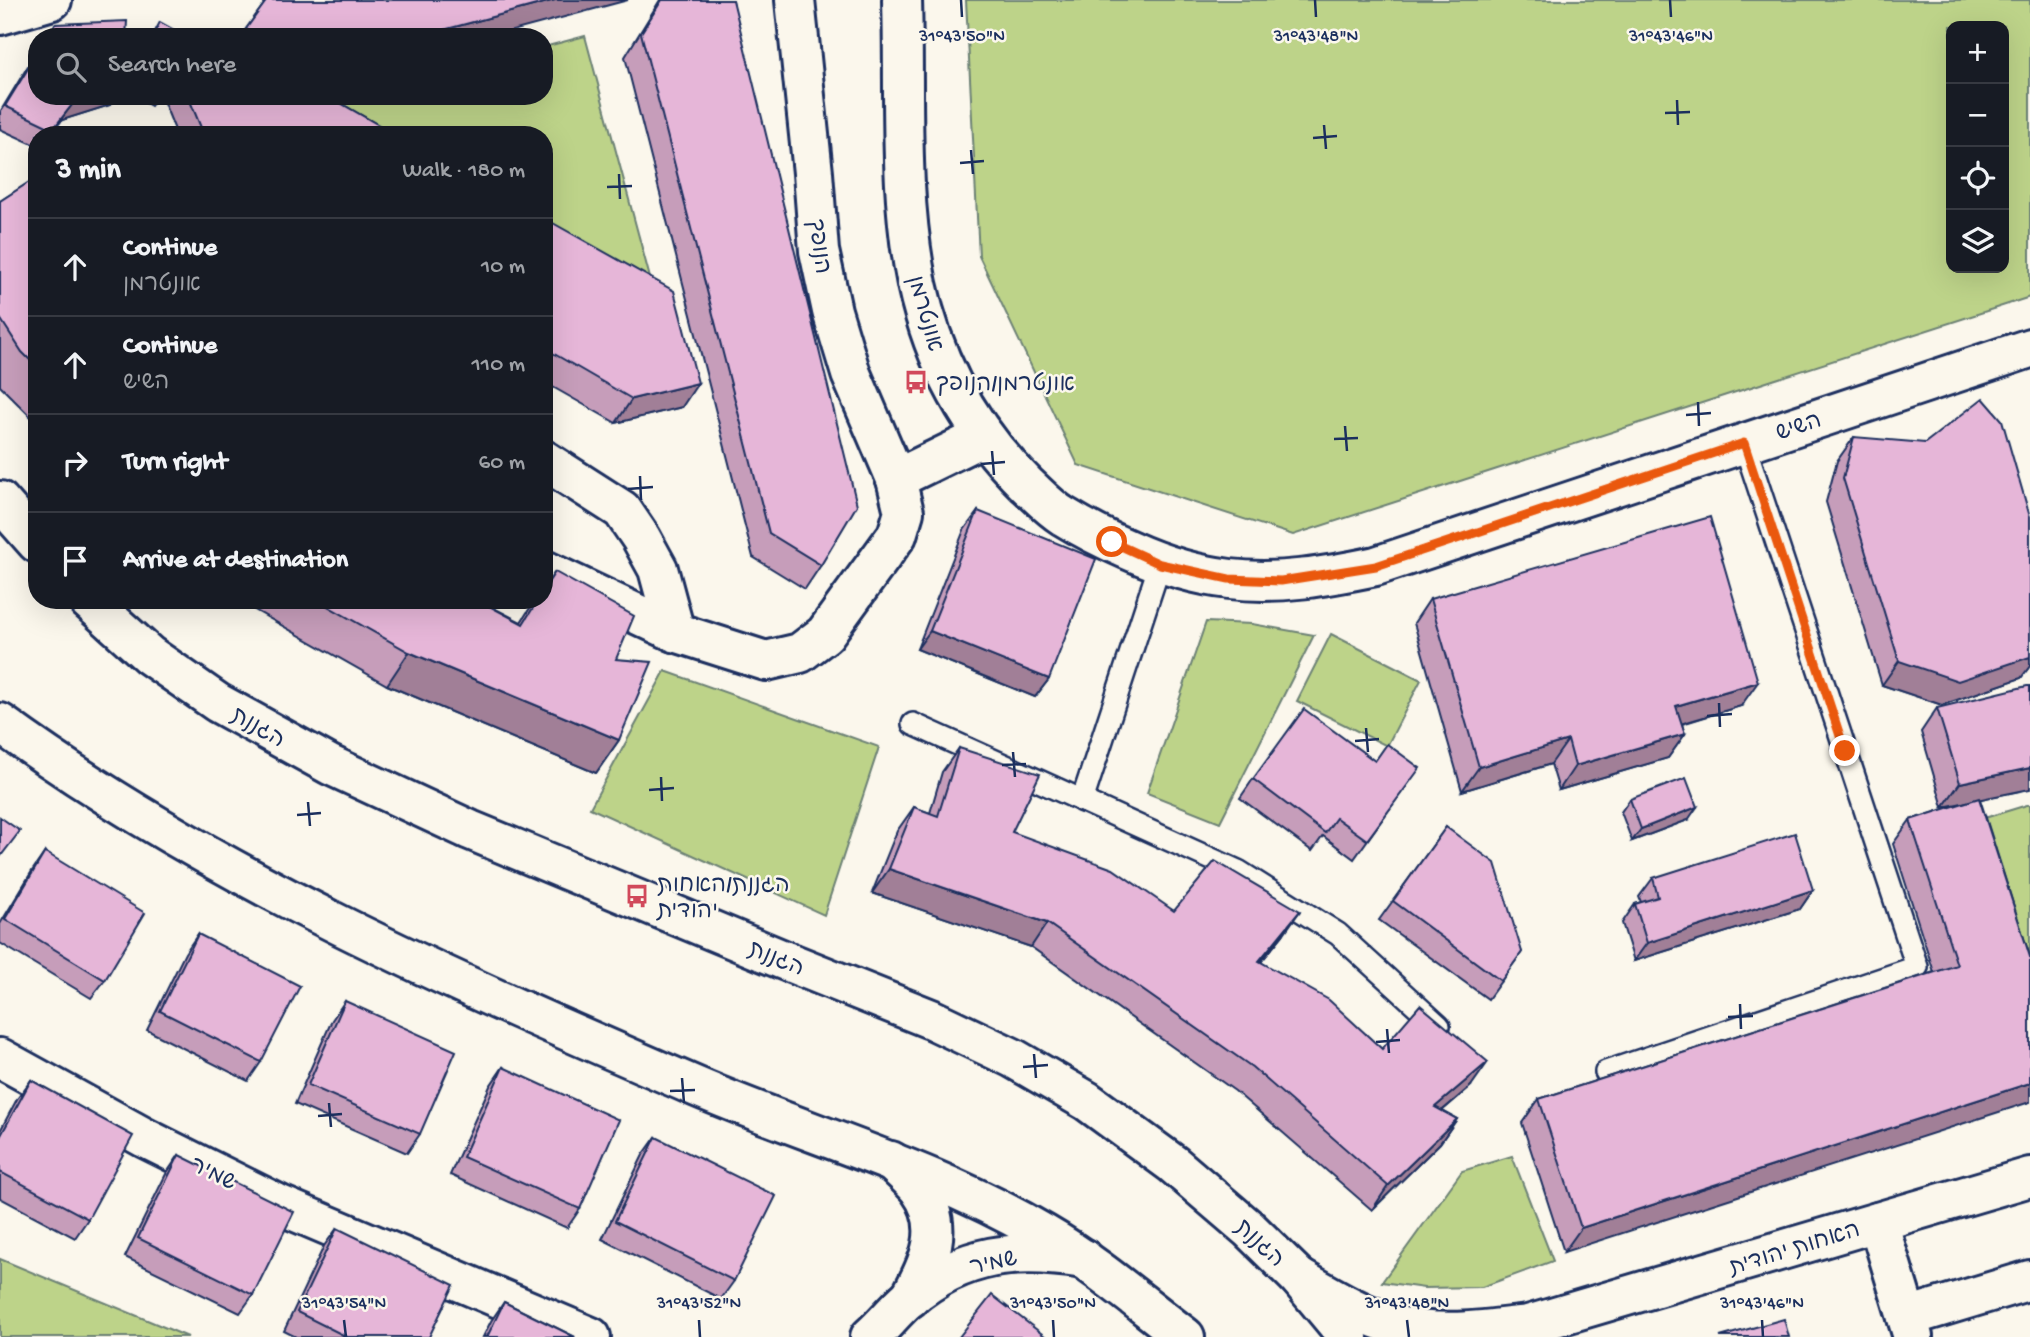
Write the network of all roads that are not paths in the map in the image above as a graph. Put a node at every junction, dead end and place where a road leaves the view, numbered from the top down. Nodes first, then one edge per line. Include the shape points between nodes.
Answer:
1 (52, 0) edge
2 (795, 0) edge
3 (902, 0) edge
4 (0, 15) edge
5 (2030, 348) edge
6 (984, 436) junction
7 (1744, 443) junction
8 (553, 466) edge
9 (896, 479) junction
10 (0, 502) edge
11 (28, 533) edge
12 (1160, 564) junction
13 (553, 574) edge
14 (99, 609) edge
15 (675, 632) junction
16 (0, 723) edge
17 (913, 724) dead end
18 (1082, 801) junction
19 (1443, 1030) edge
20 (0, 1058) edge
21 (1606, 1072) dead end
22 (891, 1161) junction
23 (2030, 1177) edge
24 (1878, 1222) junction
25 (1084, 1259) junction
26 (1299, 1278) junction
27 (2030, 1279) edge
28 (910, 1298) junction
29 (1542, 1327) edge
30 (1910, 1327) edge
31 (591, 1337) edge
32 (870, 1337) edge
33 (1185, 1337) edge
34 (1348, 1337) edge

1 - 4 street
2 - 9 street, הנופך via 819,251 851,374
3 - 6 street, אונטרמן via 903,166 917,285 943,368
5 - 7 street, השיש
6 - 9 street
6 - 12 street, אונטרמן via 1002,460 1061,515
7 - 12 street, השיש via 1376,566 1281,581 1229,579
7 - 21 lane via 1917,967
8 - 15 street via 622,510 658,569
9 - 15 street, הנופך via 904,512 897,535 825,634 800,653 766,661
10 - 11 street
12 - 18 lane
13 - 15 street, הנופך
14 - 26 street, הגננת via 149,655 218,703 330,765 470,830 931,1019 1013,1058 1087,1101 1173,1164 1249,1228
16 - 22 street via 177,839 334,922 522,1012 725,1098
17 - 18 lane
18 - 19 lane via 1238,871 1338,934
20 - 31 street, שמיר via 280,1205
22 - 25 street via 987,1204
22 - 28 street, שמיר via 919,1189 934,1229 928,1264
23 - 24 street, האחות יהודית
24 - 29 street, האחות יהודית
24 - 30 street
25 - 28 street, שמיר via 1046,1253 997,1256 949,1272
25 - 33 street
26 - 29 street, האחות יהודית via 1399,1326 1476,1331
26 - 34 street, הגננת
27 - 30 street
28 - 32 street, שמיר

